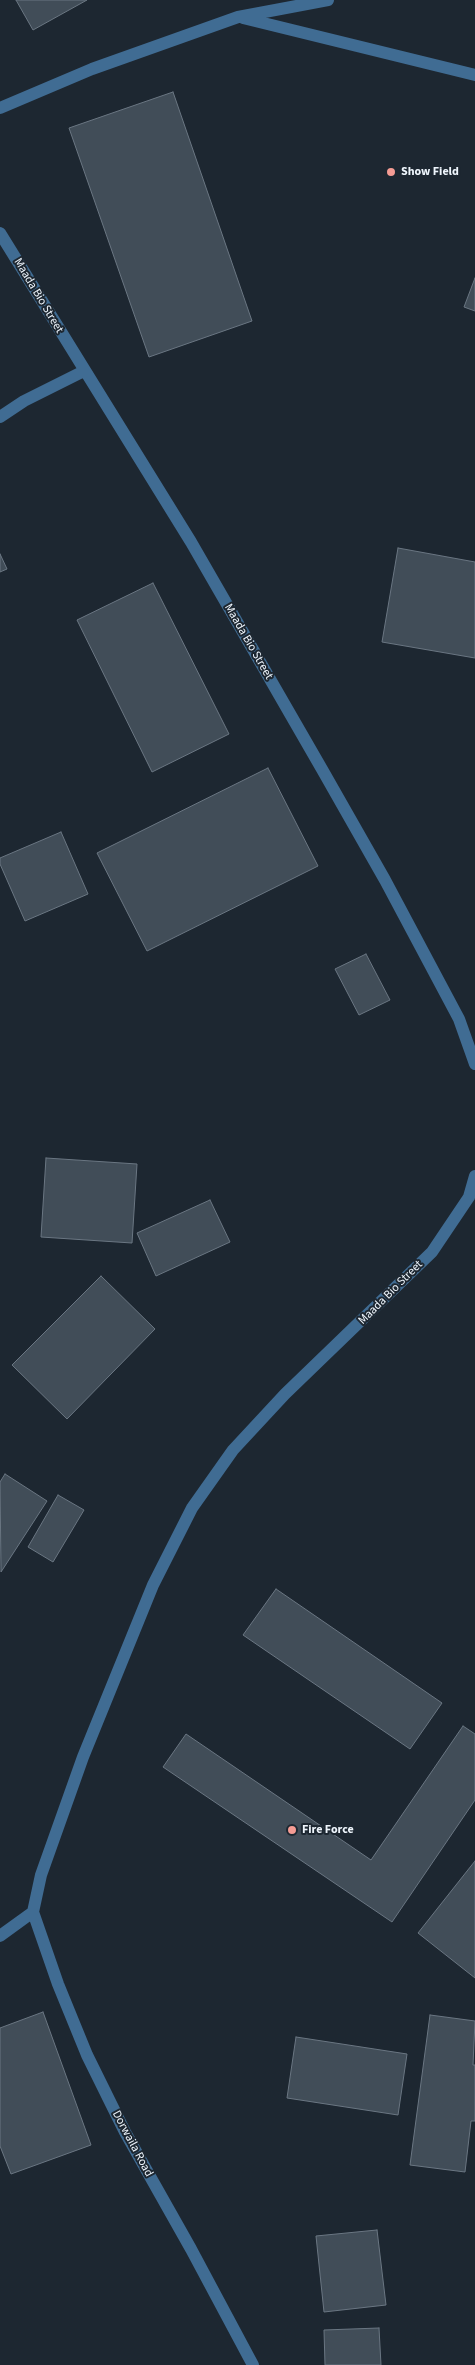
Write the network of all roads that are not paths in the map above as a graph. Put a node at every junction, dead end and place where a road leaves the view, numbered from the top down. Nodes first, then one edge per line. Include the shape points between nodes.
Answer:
1 (328, 0) edge
2 (238, 17) junction
3 (475, 75) edge
4 (0, 108) edge
5 (0, 233) edge
6 (84, 372) junction
7 (0, 417) edge
8 (475, 1064) edge
9 (475, 1176) edge
10 (33, 1912) junction
11 (0, 1936) edge
12 (253, 2365) edge

1 - 2 street
2 - 3 street
2 - 4 street via 92,69
5 - 6 street, Maada Bio Street
6 - 7 street via 24,401
6 - 8 street, Maada Bio Street via 191,542 385,880 459,1020
9 - 10 street, Maada Bio Street via 469,1197 432,1252 285,1394 233,1450 192,1508 152,1585 83,1757 41,1875
10 - 11 street
10 - 12 street, Dorwaila Road via 58,1984 125,2132

